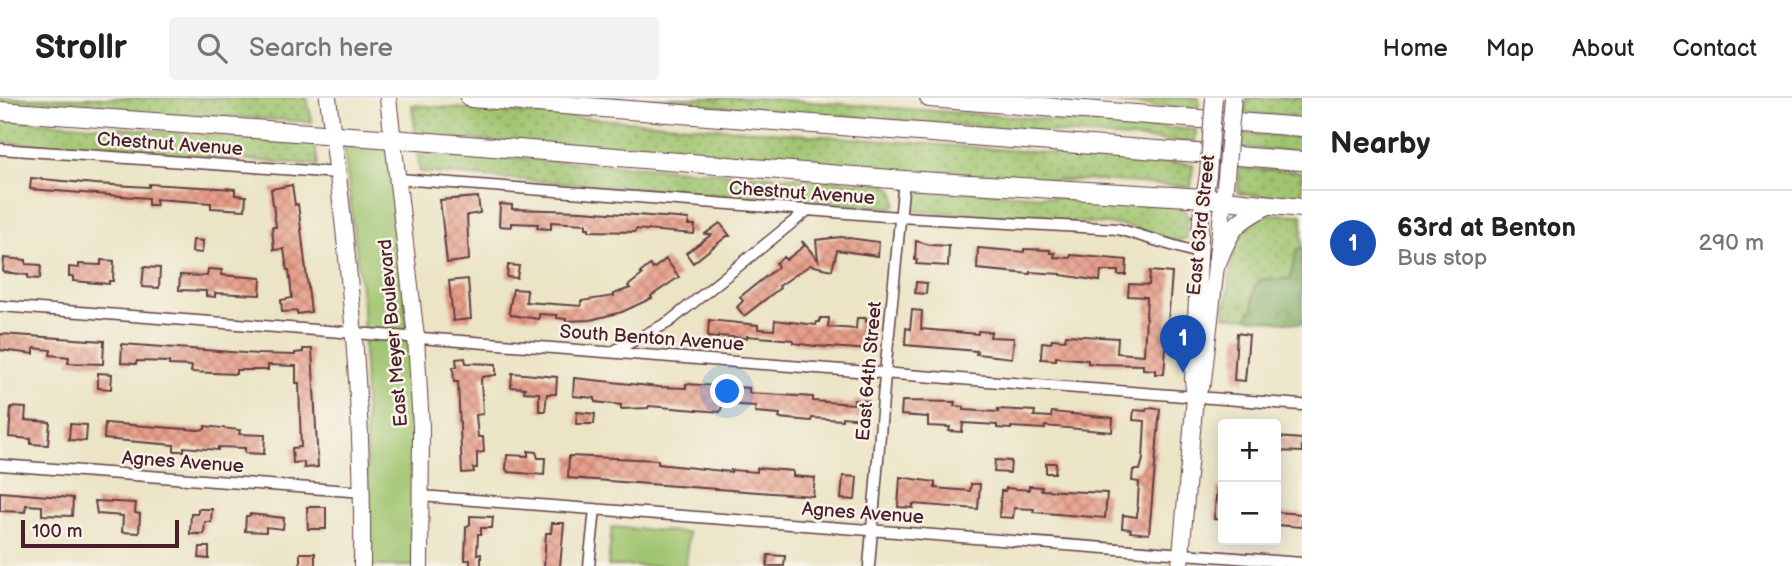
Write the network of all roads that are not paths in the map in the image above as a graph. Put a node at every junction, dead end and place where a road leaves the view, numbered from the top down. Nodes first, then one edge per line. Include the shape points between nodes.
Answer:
1 (470, 98) edge
2 (929, 98) edge
3 (1214, 98) edge
4 (1233, 98) edge
5 (389, 103) edge
6 (329, 105) edge
7 (0, 111) edge
8 (1302, 127) edge
9 (333, 134) junction
10 (393, 139) junction
11 (0, 149) edge
12 (1302, 161) edge
13 (338, 173) junction
14 (399, 179) junction
15 (904, 180) junction
16 (1205, 198) junction
17 (1224, 201) junction
18 (1268, 205) junction
19 (1302, 208) edge
20 (808, 210) junction
21 (899, 217) junction
22 (1198, 253) junction
23 (1217, 263) junction
24 (0, 306) edge
25 (355, 332) junction
26 (416, 337) junction
27 (611, 352) junction
28 (885, 373) junction
29 (1195, 397) junction
30 (1302, 405) edge
31 (0, 465) edge
32 (363, 492) junction
33 (421, 496) junction
34 (595, 509) junction
35 (873, 530) junction
36 (1181, 560) edge
37 (1302, 563) edge
38 (362, 566) edge
39 (419, 566) edge
40 (589, 566) edge
41 (869, 566) edge

1 - 12 highway
2 - 8 highway
3 - 16 main road, East 63rd Street, bridge
4 - 17 main road, East 63rd Street, bridge
5 - 10 main road, East Meyer Boulevard
6 - 9 main road, East Meyer Boulevard
7 - 9 highway
9 - 10 highway
9 - 13 main road, East Meyer Boulevard
10 - 14 main road, East Meyer Boulevard
10 - 15 highway
11 - 13 street, Chestnut Avenue
13 - 25 main road, East Meyer Boulevard
14 - 20 street, Chestnut Avenue
14 - 26 main road, East Meyer Boulevard
15 - 16 highway
15 - 21 street, East 64th Street
16 - 17 highway
16 - 22 main road, East 63rd Street
17 - 18 highway
17 - 23 main road, East 63rd Street
18 - 19 highway
18 - 23 highway via 1239,220
20 - 21 street, Chestnut Avenue
20 - 27 street via 669,322
21 - 22 street, Chestnut Avenue via 1118,229
21 - 28 street, East 64th Street
22 - 29 main road, East 63rd Street
23 - 29 main road, East 63rd Street via 1203,381
24 - 25 street, South Benton Avenue
25 - 26 street, South Benton Avenue
25 - 32 main road, East Meyer Boulevard
26 - 27 street, South Benton Avenue
26 - 33 main road, East Meyer Boulevard
27 - 28 street, South Benton Avenue
28 - 29 street, South Benton Avenue
28 - 35 street, East 64th Street
29 - 30 street, South Benton Avenue
29 - 36 main road, East 63rd Street
31 - 32 street, Agnes Avenue
32 - 38 main road, East Meyer Boulevard
33 - 34 street, Agnes Avenue
33 - 39 main road, East Meyer Boulevard
34 - 35 street, Agnes Avenue
34 - 40 street
35 - 36 street, Agnes Avenue
35 - 41 street, East 64th Street
36 - 37 street, Agnes Avenue

